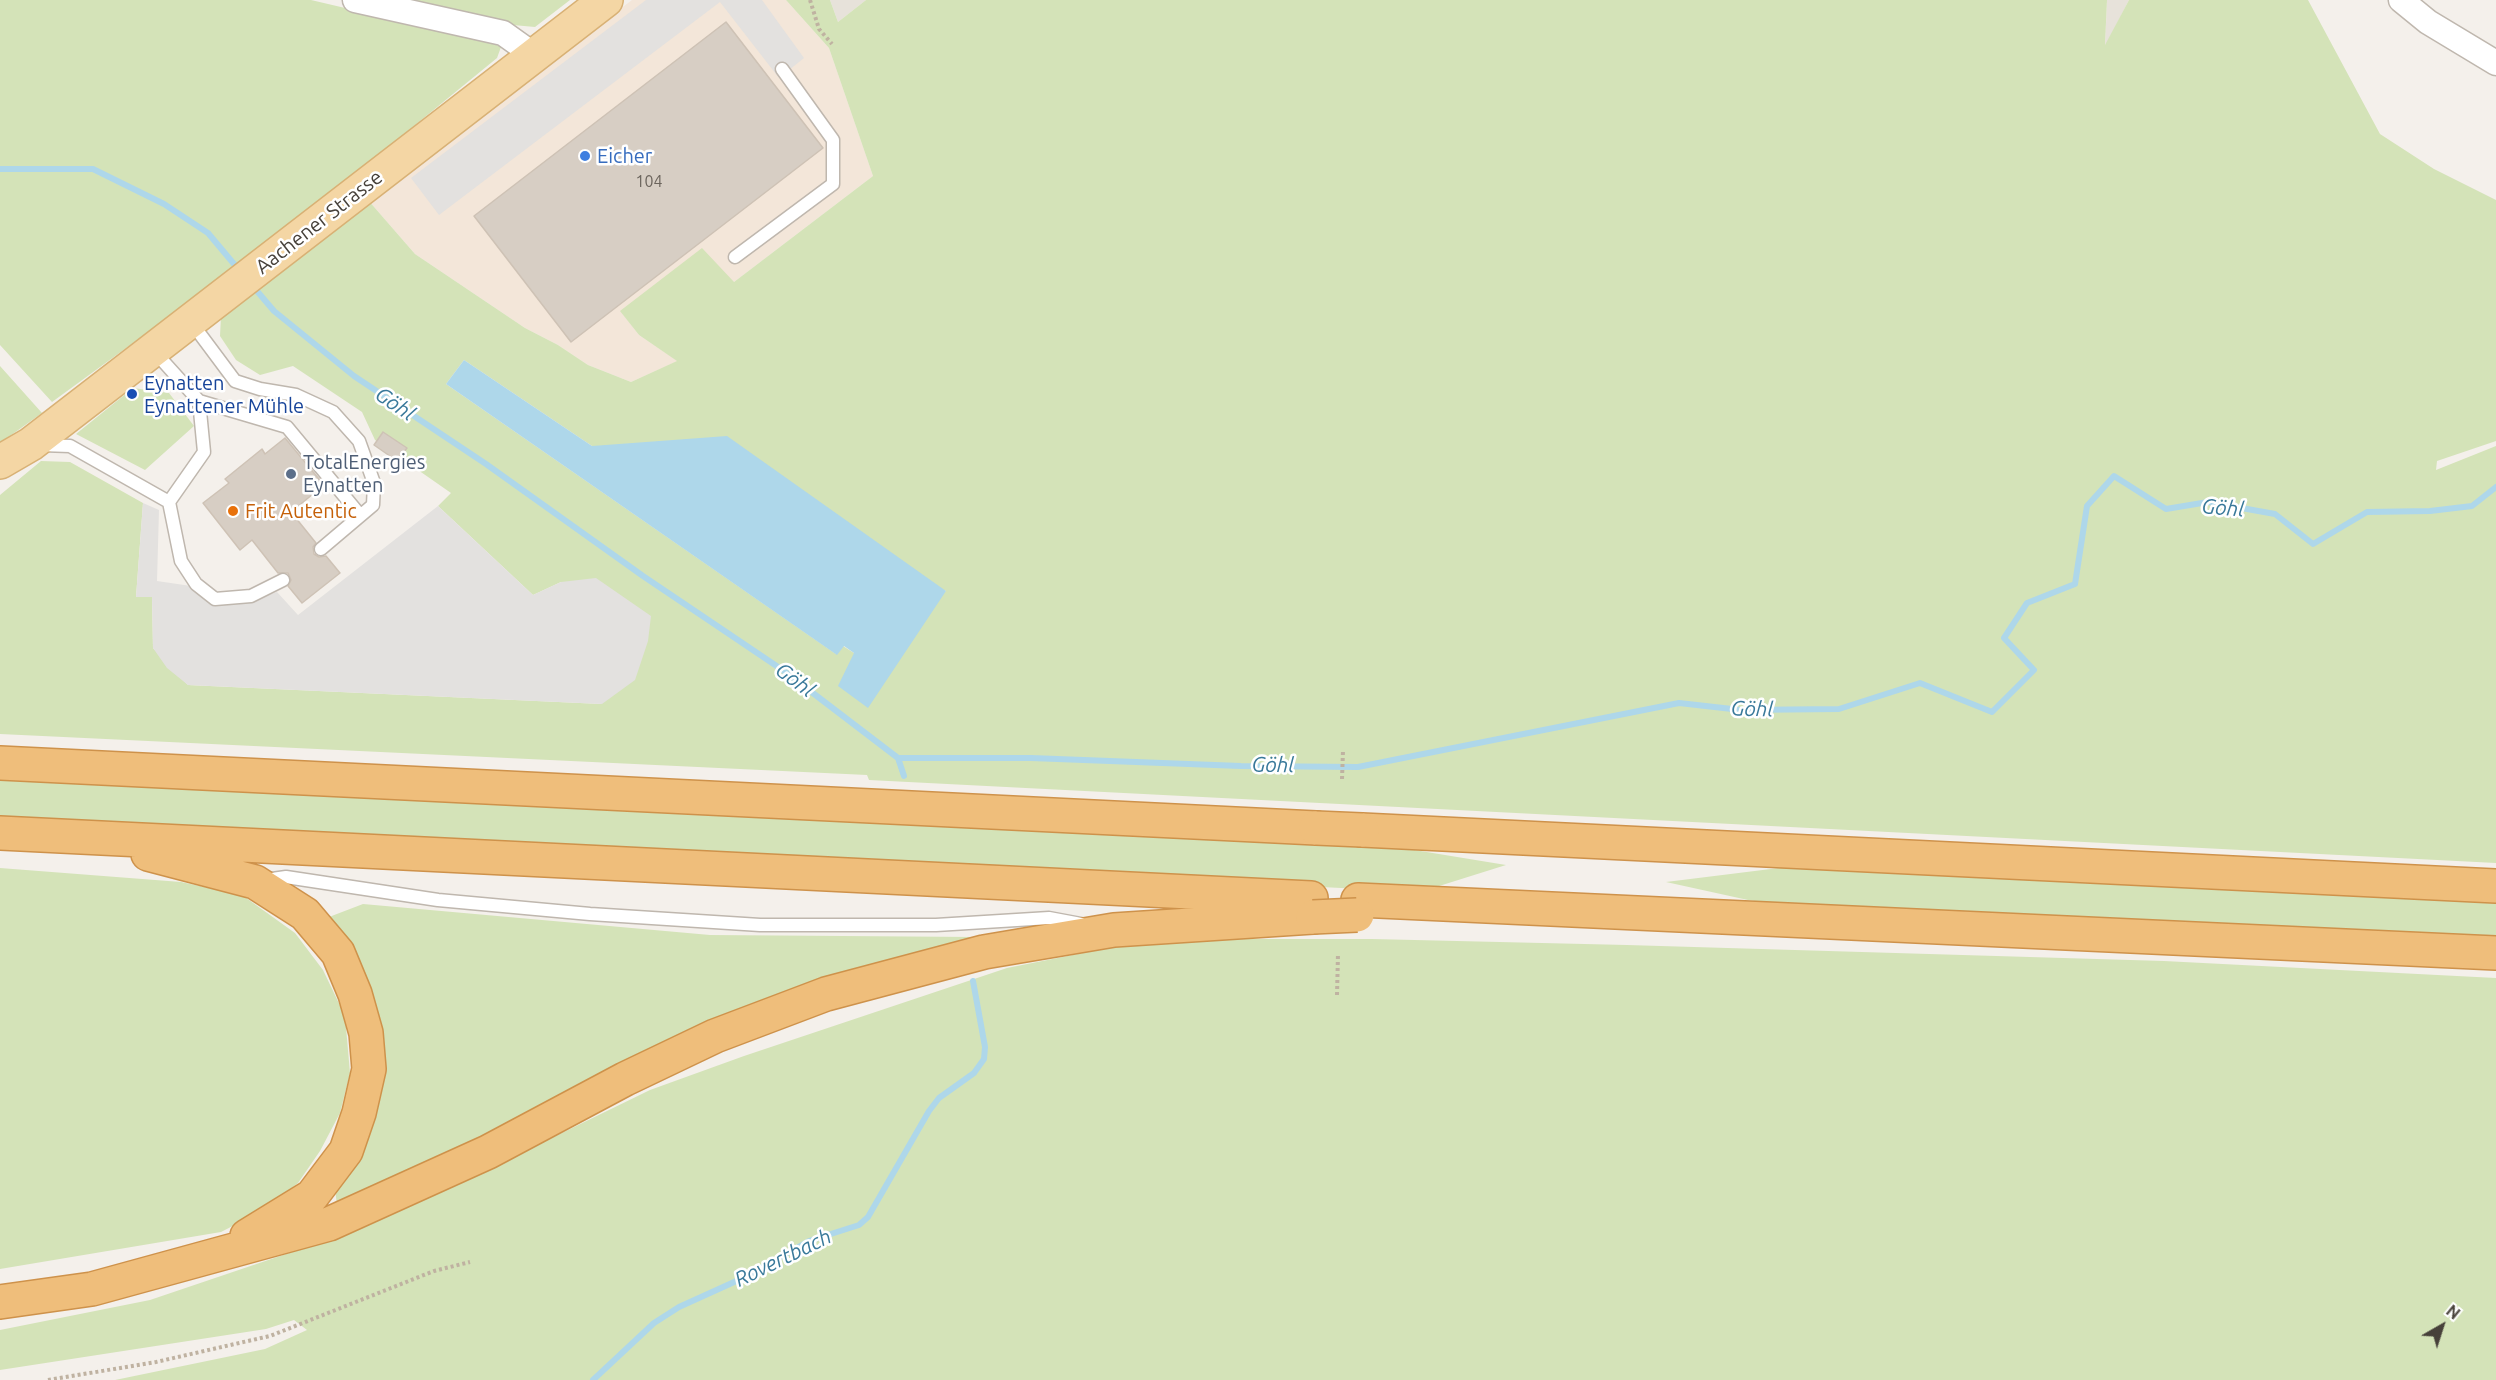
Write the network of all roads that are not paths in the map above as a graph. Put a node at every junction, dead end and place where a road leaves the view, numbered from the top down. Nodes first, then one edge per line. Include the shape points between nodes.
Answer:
1 (355, 0) edge
2 (606, 0) edge
3 (2401, 0) edge
4 (531, 57) junction
5 (2496, 63) edge
6 (782, 69) dead end
7 (735, 257) dead end
8 (190, 321) junction
9 (153, 350) junction
10 (198, 401) junction
11 (31, 444) junction
12 (0, 462) edge
13 (0, 479) edge
14 (169, 502) junction
15 (360, 515) junction
16 (321, 549) dead end
17 (283, 580) dead end
18 (0, 763) edge
19 (0, 833) edge
20 (110, 838) junction
21 (255, 882) junction
22 (2496, 886) edge
23 (1313, 907) junction
24 (979, 938) junction
25 (2496, 953) edge
26 (218, 1255) junction
27 (0, 1302) edge

1 - 4 street via 503,33
2 - 4 main road, Aachener Strasse
3 - 5 street via 2428,22
4 - 8 main road, Aachener Strasse
6 - 7 lane via 833,140 832,184
8 - 9 main road, Aachener Strasse
8 - 15 lane via 235,381 296,395 333,412 359,441 375,483 373,505
9 - 10 lane
9 - 11 main road, Aachener Strasse
10 - 14 lane via 204,452
10 - 15 lane via 287,427
11 - 12 main road, Aachener Strasse
11 - 13 main road, Aachener Strasse
11 - 14 lane via 70,446
14 - 17 lane via 181,561 196,584 214,599 251,596
15 - 16 lane
18 - 22 highway, bridge
19 - 20 highway
20 - 21 highway via 152,855
20 - 23 highway via 962,880
21 - 24 lane via 286,877 438,900 748,925 936,925
21 - 26 highway via 305,914 338,953 366,1033 369,1069 346,1151 312,1196
23 - 24 highway via 1114,930
23 - 25 highway, bridge via 1358,908 1397,902
24 - 26 highway via 947,960 826,994 715,1036 488,1152 329,1224
26 - 27 highway via 92,1289

